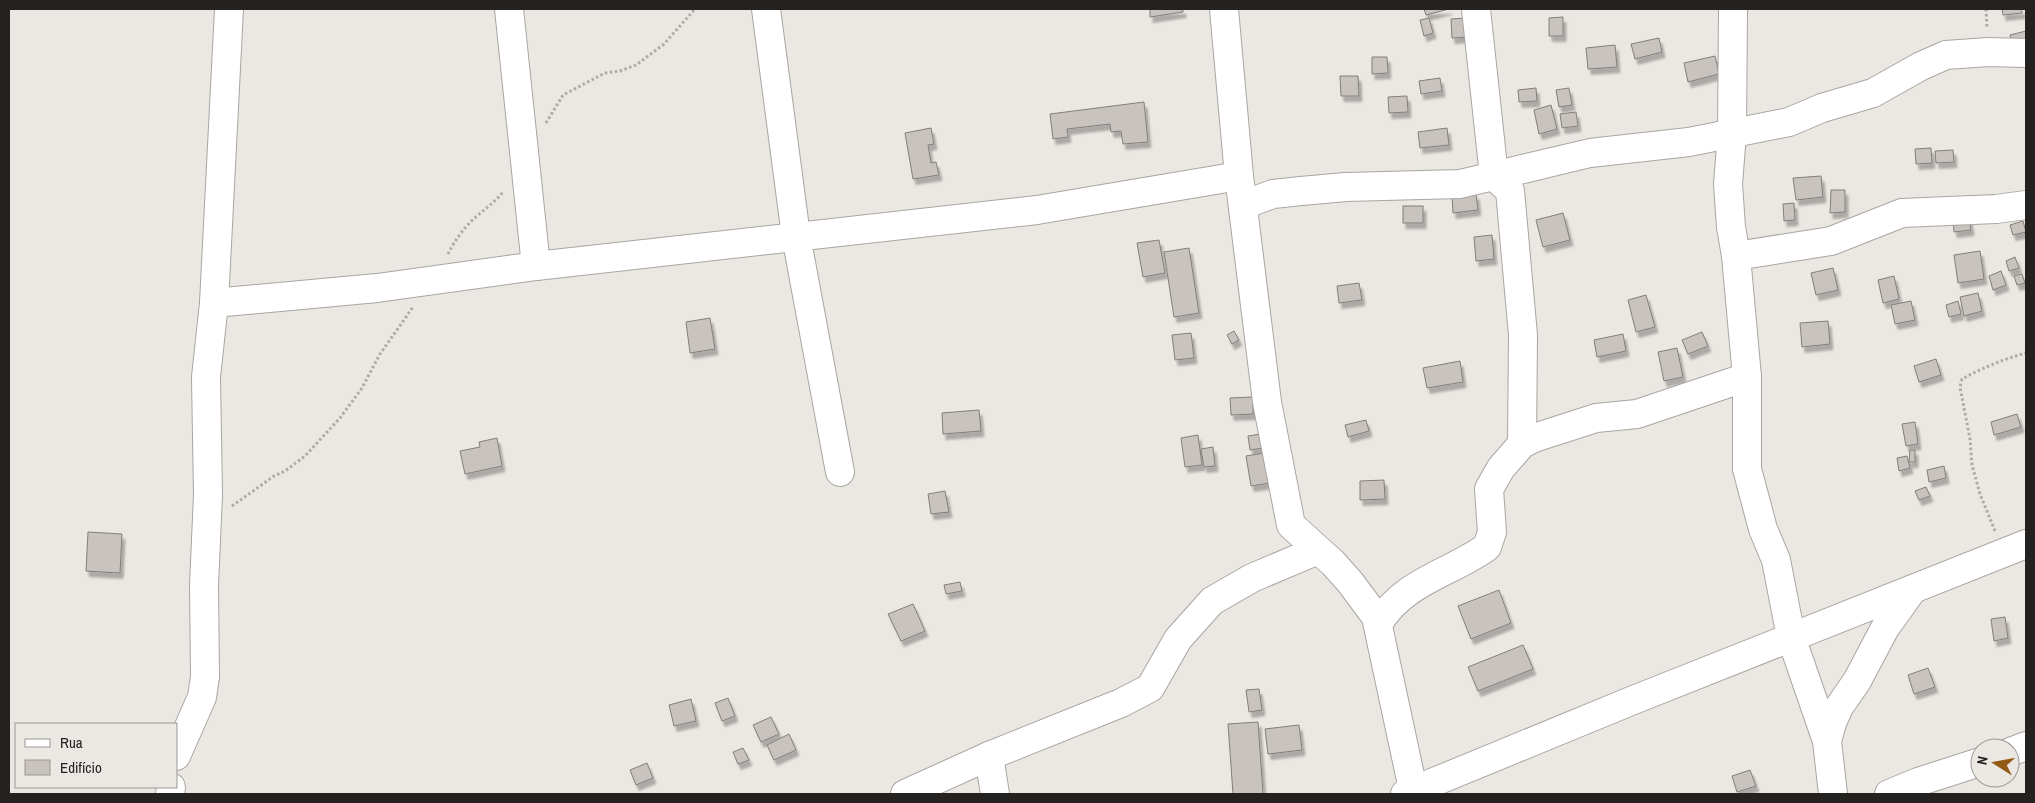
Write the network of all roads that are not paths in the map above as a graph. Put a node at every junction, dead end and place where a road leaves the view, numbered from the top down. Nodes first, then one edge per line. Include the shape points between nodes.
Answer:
1 (229, 9) edge
2 (509, 9) edge
3 (766, 9) edge
4 (1224, 9) edge
5 (1476, 9) edge
6 (1733, 9) edge
7 (2026, 53) edge
8 (1732, 134) junction
9 (1239, 176) junction
10 (1494, 176) junction
11 (1243, 205) junction
12 (2026, 205) edge
13 (796, 236) junction
14 (1736, 256) junction
15 (536, 266) junction
16 (214, 303) junction
17 (1747, 377) junction
18 (1522, 444) junction
19 (840, 472) dead end
20 (2015, 548) edge
21 (1318, 550) junction
22 (1913, 589) junction
23 (1378, 624) junction
24 (1790, 637) junction
25 (1827, 741) junction
26 (178, 751) edge
27 (989, 756) junction
28 (1970, 765) edge
29 (1411, 793) edge
30 (905, 794) edge
31 (995, 794) edge
32 (1833, 794) edge
33 (1889, 794) edge

1 - 16 street
2 - 15 street
3 - 13 street
4 - 9 street
5 - 10 street
6 - 8 street
7 - 8 street via 1946,55 1873,93 1789,122
8 - 10 street via 1590,153
8 - 14 street via 1728,184
9 - 11 street
9 - 13 street via 1037,210
10 - 11 street via 1460,184 1346,187 1273,194
10 - 18 street via 1510,192 1523,335
11 - 21 street via 1267,402 1291,525
12 - 14 street via 1902,213 1831,241
13 - 15 street
13 - 19 street
14 - 17 street
15 - 16 street via 377,288
16 - 26 street via 206,377 206,677 202,697
17 - 18 street via 1637,414 1596,418
17 - 24 street via 1747,468 1763,529 1776,560
18 - 23 street via 1501,468 1489,489 1492,532 1487,547 1404,594
20 - 22 street
21 - 23 street via 1350,582
21 - 27 street via 1252,578 1212,601 1178,639 1150,688 1121,703
22 - 24 street
22 - 25 street via 1885,628 1840,707
23 - 29 street
24 - 25 street
24 - 29 street
25 - 32 street
27 - 30 street
27 - 31 street
28 - 33 street

